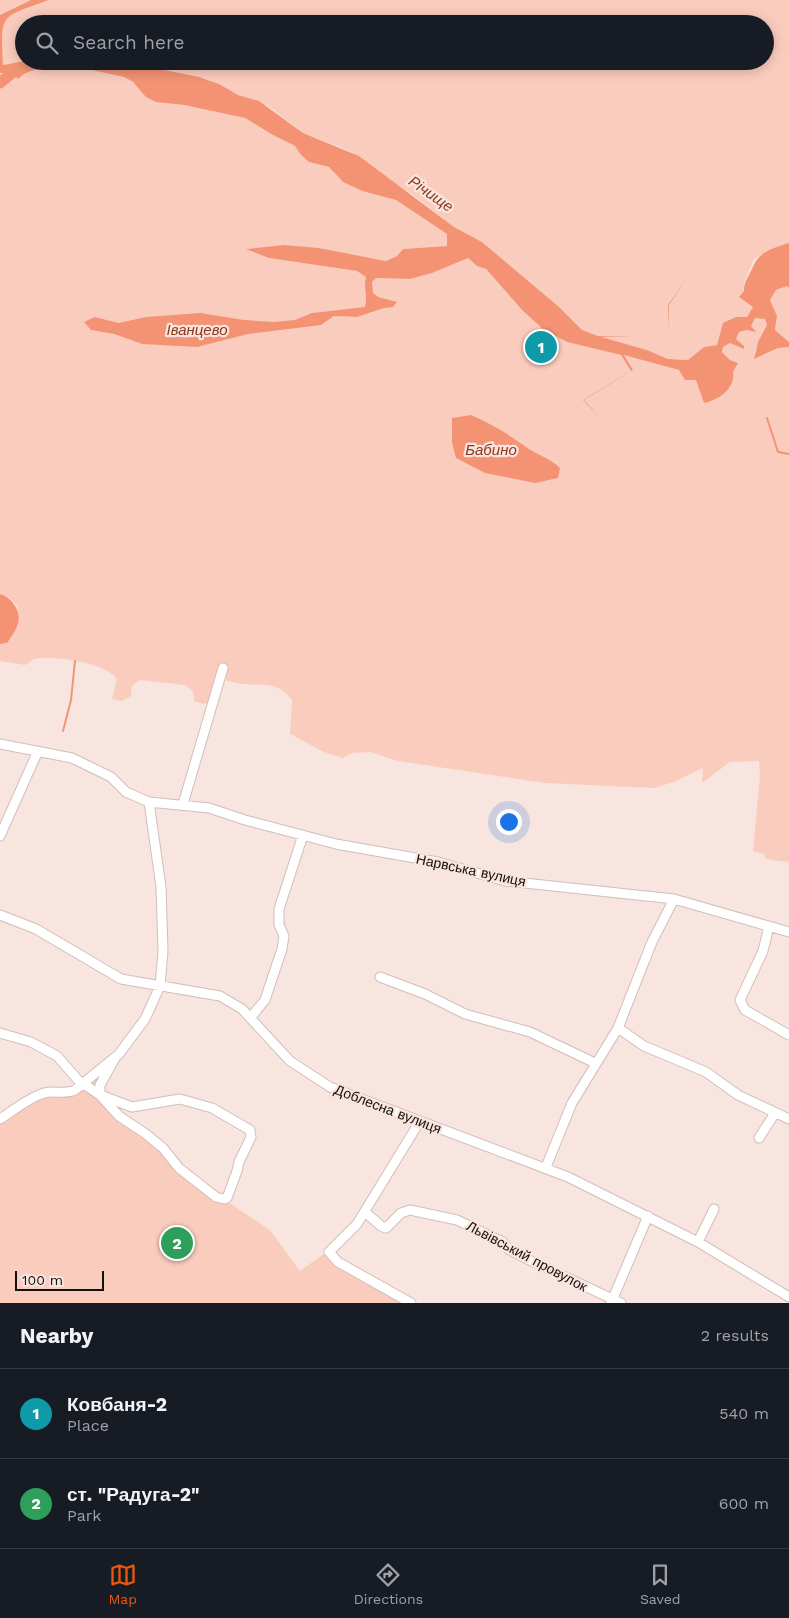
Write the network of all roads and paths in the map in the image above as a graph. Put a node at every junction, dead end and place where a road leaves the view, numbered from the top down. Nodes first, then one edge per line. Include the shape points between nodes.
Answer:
1 (223, 668) dead end
2 (0, 744) edge
3 (38, 751) junction
4 (149, 802) junction
5 (183, 804) junction
6 (303, 835) junction
7 (0, 836) edge
8 (674, 899) junction
9 (0, 915) edge
10 (769, 926) junction
11 (789, 932) edge
12 (380, 977) dead end
13 (160, 986) junction
14 (250, 1017) junction
15 (618, 1028) junction
16 (0, 1033) edge
17 (789, 1036) edge
18 (115, 1058) junction
19 (595, 1063) junction
20 (82, 1083) junction
21 (100, 1095) junction
22 (775, 1113) junction
23 (0, 1119) edge
24 (789, 1119) edge
25 (420, 1121) junction
26 (759, 1138) dead end
27 (546, 1167) junction
28 (714, 1210) dead end
29 (365, 1212) junction
30 (648, 1216) junction
31 (698, 1242) junction
32 (789, 1297) edge
33 (615, 1302) edge
34 (411, 1303) edge

1 - 5 street
2 - 3 street, Нарвська вулиця
3 - 4 street, Нарвська вулиця via 55,753 91,766 111,777 126,792
3 - 7 street
4 - 5 street, Нарвська вулиця
4 - 13 street via 161,887 163,952
5 - 6 street, Нарвська вулиця via 209,808
6 - 8 street, Нарвська вулиця via 438,862 505,881
6 - 14 street via 279,910 279,925 284,936 282,949 265,1000
8 - 10 street, Нарвська вулиця
8 - 15 street via 652,942
9 - 13 street, Доблесна вулиця via 36,929 121,979
10 - 11 street, Нарвська вулиця
10 - 17 street via 763,951 740,1000 745,1010
12 - 19 street via 465,1014 530,1032
13 - 14 street, Доблесна вулиця via 220,996
13 - 18 street via 145,1019
14 - 25 street, Доблесна вулиця via 274,1046 330,1087
15 - 19 street
15 - 22 street via 644,1046 706,1072 738,1095
16 - 20 street via 49,1050
18 - 20 street
18 - 21 street via 100,1085
19 - 27 street via 572,1103
20 - 21 street
20 - 23 street via 70,1093 46,1093 32,1098
21 - 21 street via 119,1116 163,1148 191,1178 216,1197 227,1198 238,1171 238,1162 251,1137 247,1128 212,1108 180,1099 132,1107
22 - 24 street
22 - 26 street
25 - 27 street, Доблесна вулиця
25 - 29 street
27 - 30 street, Доблесна вулиця
28 - 31 street
29 - 33 street, Львівський провулок via 386,1228 401,1213 410,1210 457,1220
29 - 34 street via 329,1252 338,1262
30 - 31 street, Доблесна вулиця
30 - 33 street, Львівський провулок
31 - 32 street, Доблесна вулиця

